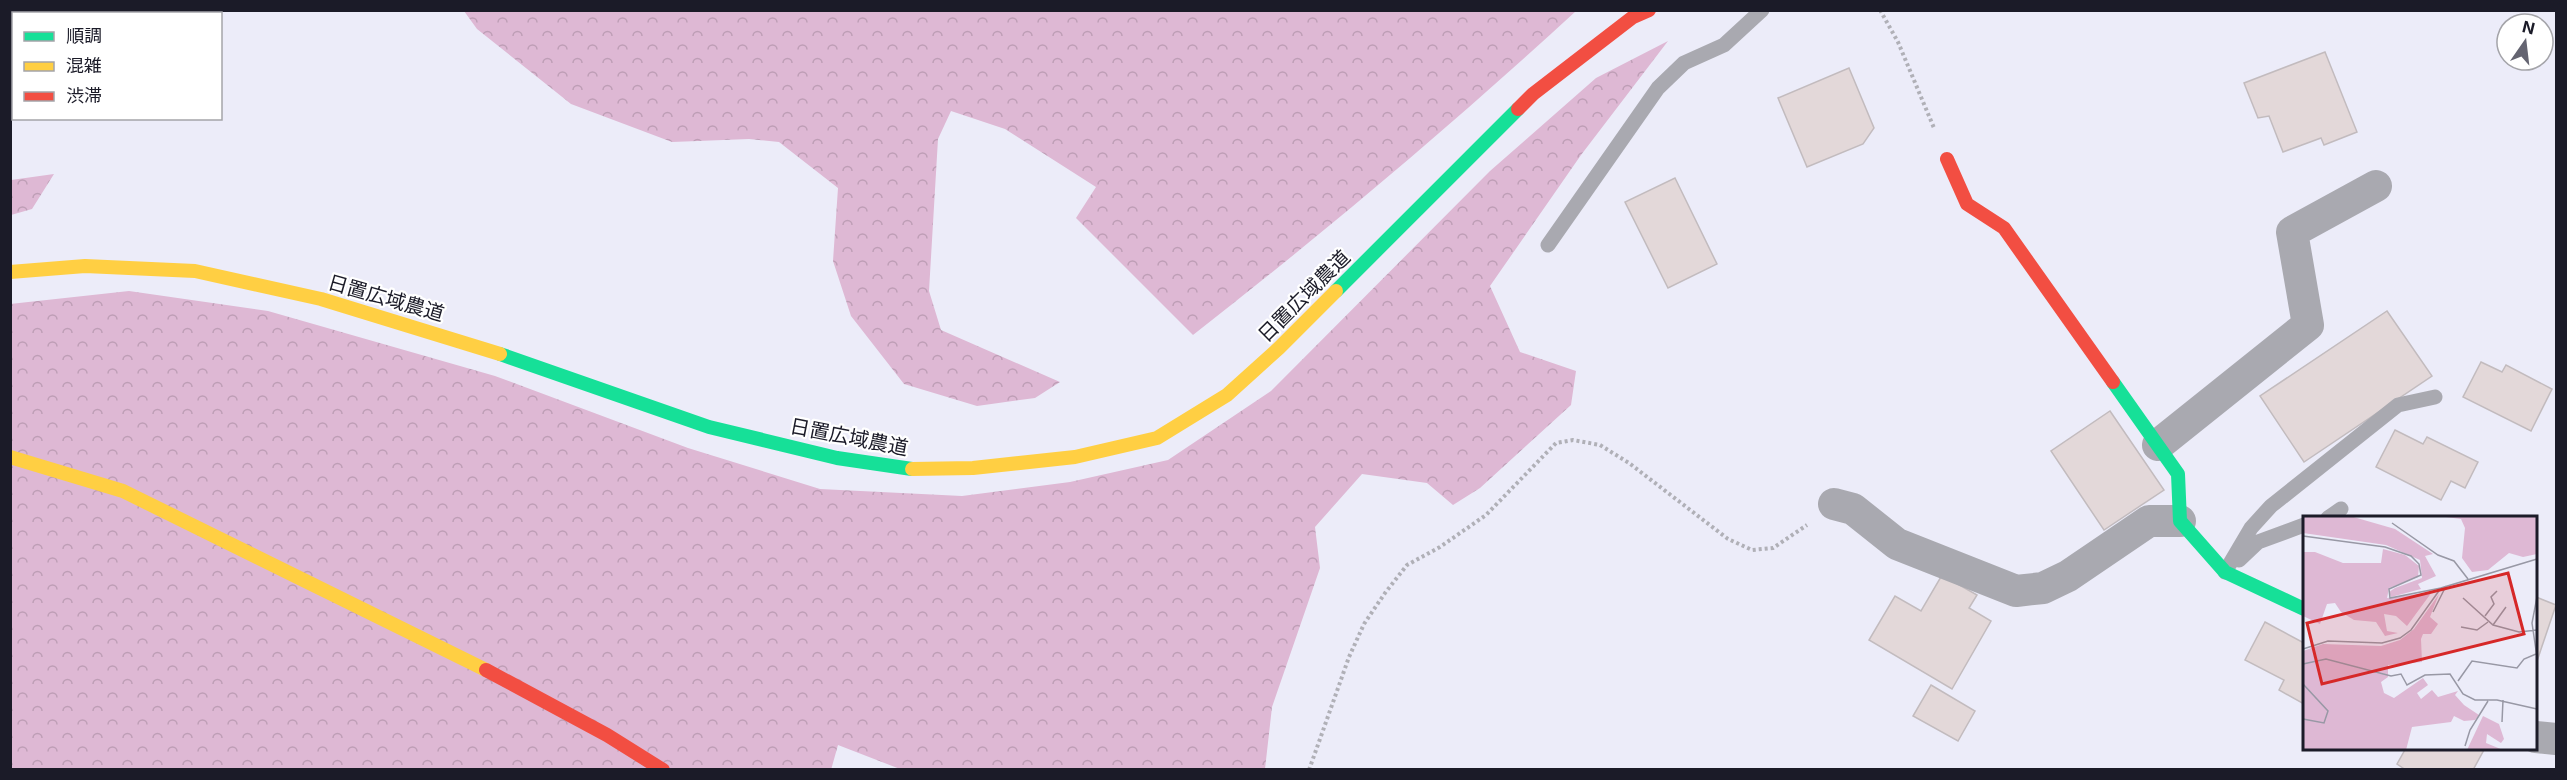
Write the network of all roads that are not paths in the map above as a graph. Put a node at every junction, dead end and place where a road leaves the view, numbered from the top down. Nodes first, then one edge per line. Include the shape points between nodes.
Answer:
1 (1649, 10) edge
2 (1762, 10) edge
3 (1947, 159) road end
4 (2376, 186) dead end
5 (1548, 245) dead end
6 (10, 272) edge
7 (2435, 397) dead end
8 (2158, 445) junction
9 (10, 457) edge
10 (1834, 504) road end
11 (2180, 521) junction
12 (2303, 525) edge
13 (2225, 572) junction
14 (2303, 609) edge
15 (2537, 737) edge
16 (2556, 739) edge
17 (663, 770) edge

1 - 6 street, 日置広域農道 via 1633,17 1533,94 1227,396 1157,438 1075,457 973,468 904,469 837,458 709,427 456,339 321,299 195,271 85,266
2 - 5 lane via 1724,45 1684,63 1658,88
3 - 8 street via 1967,204 2004,228
4 - 8 street via 2292,232 2308,325
7 - 13 lane via 2398,405 2271,506 2251,528
8 - 11 street via 2178,474
9 - 17 street via 123,491 495,674
10 - 11 street via 1853,509 1897,544 2016,591 2043,588 2068,576 2149,521
11 - 13 street
12 - 13 lane via 2258,542
13 - 14 street
15 - 16 street

